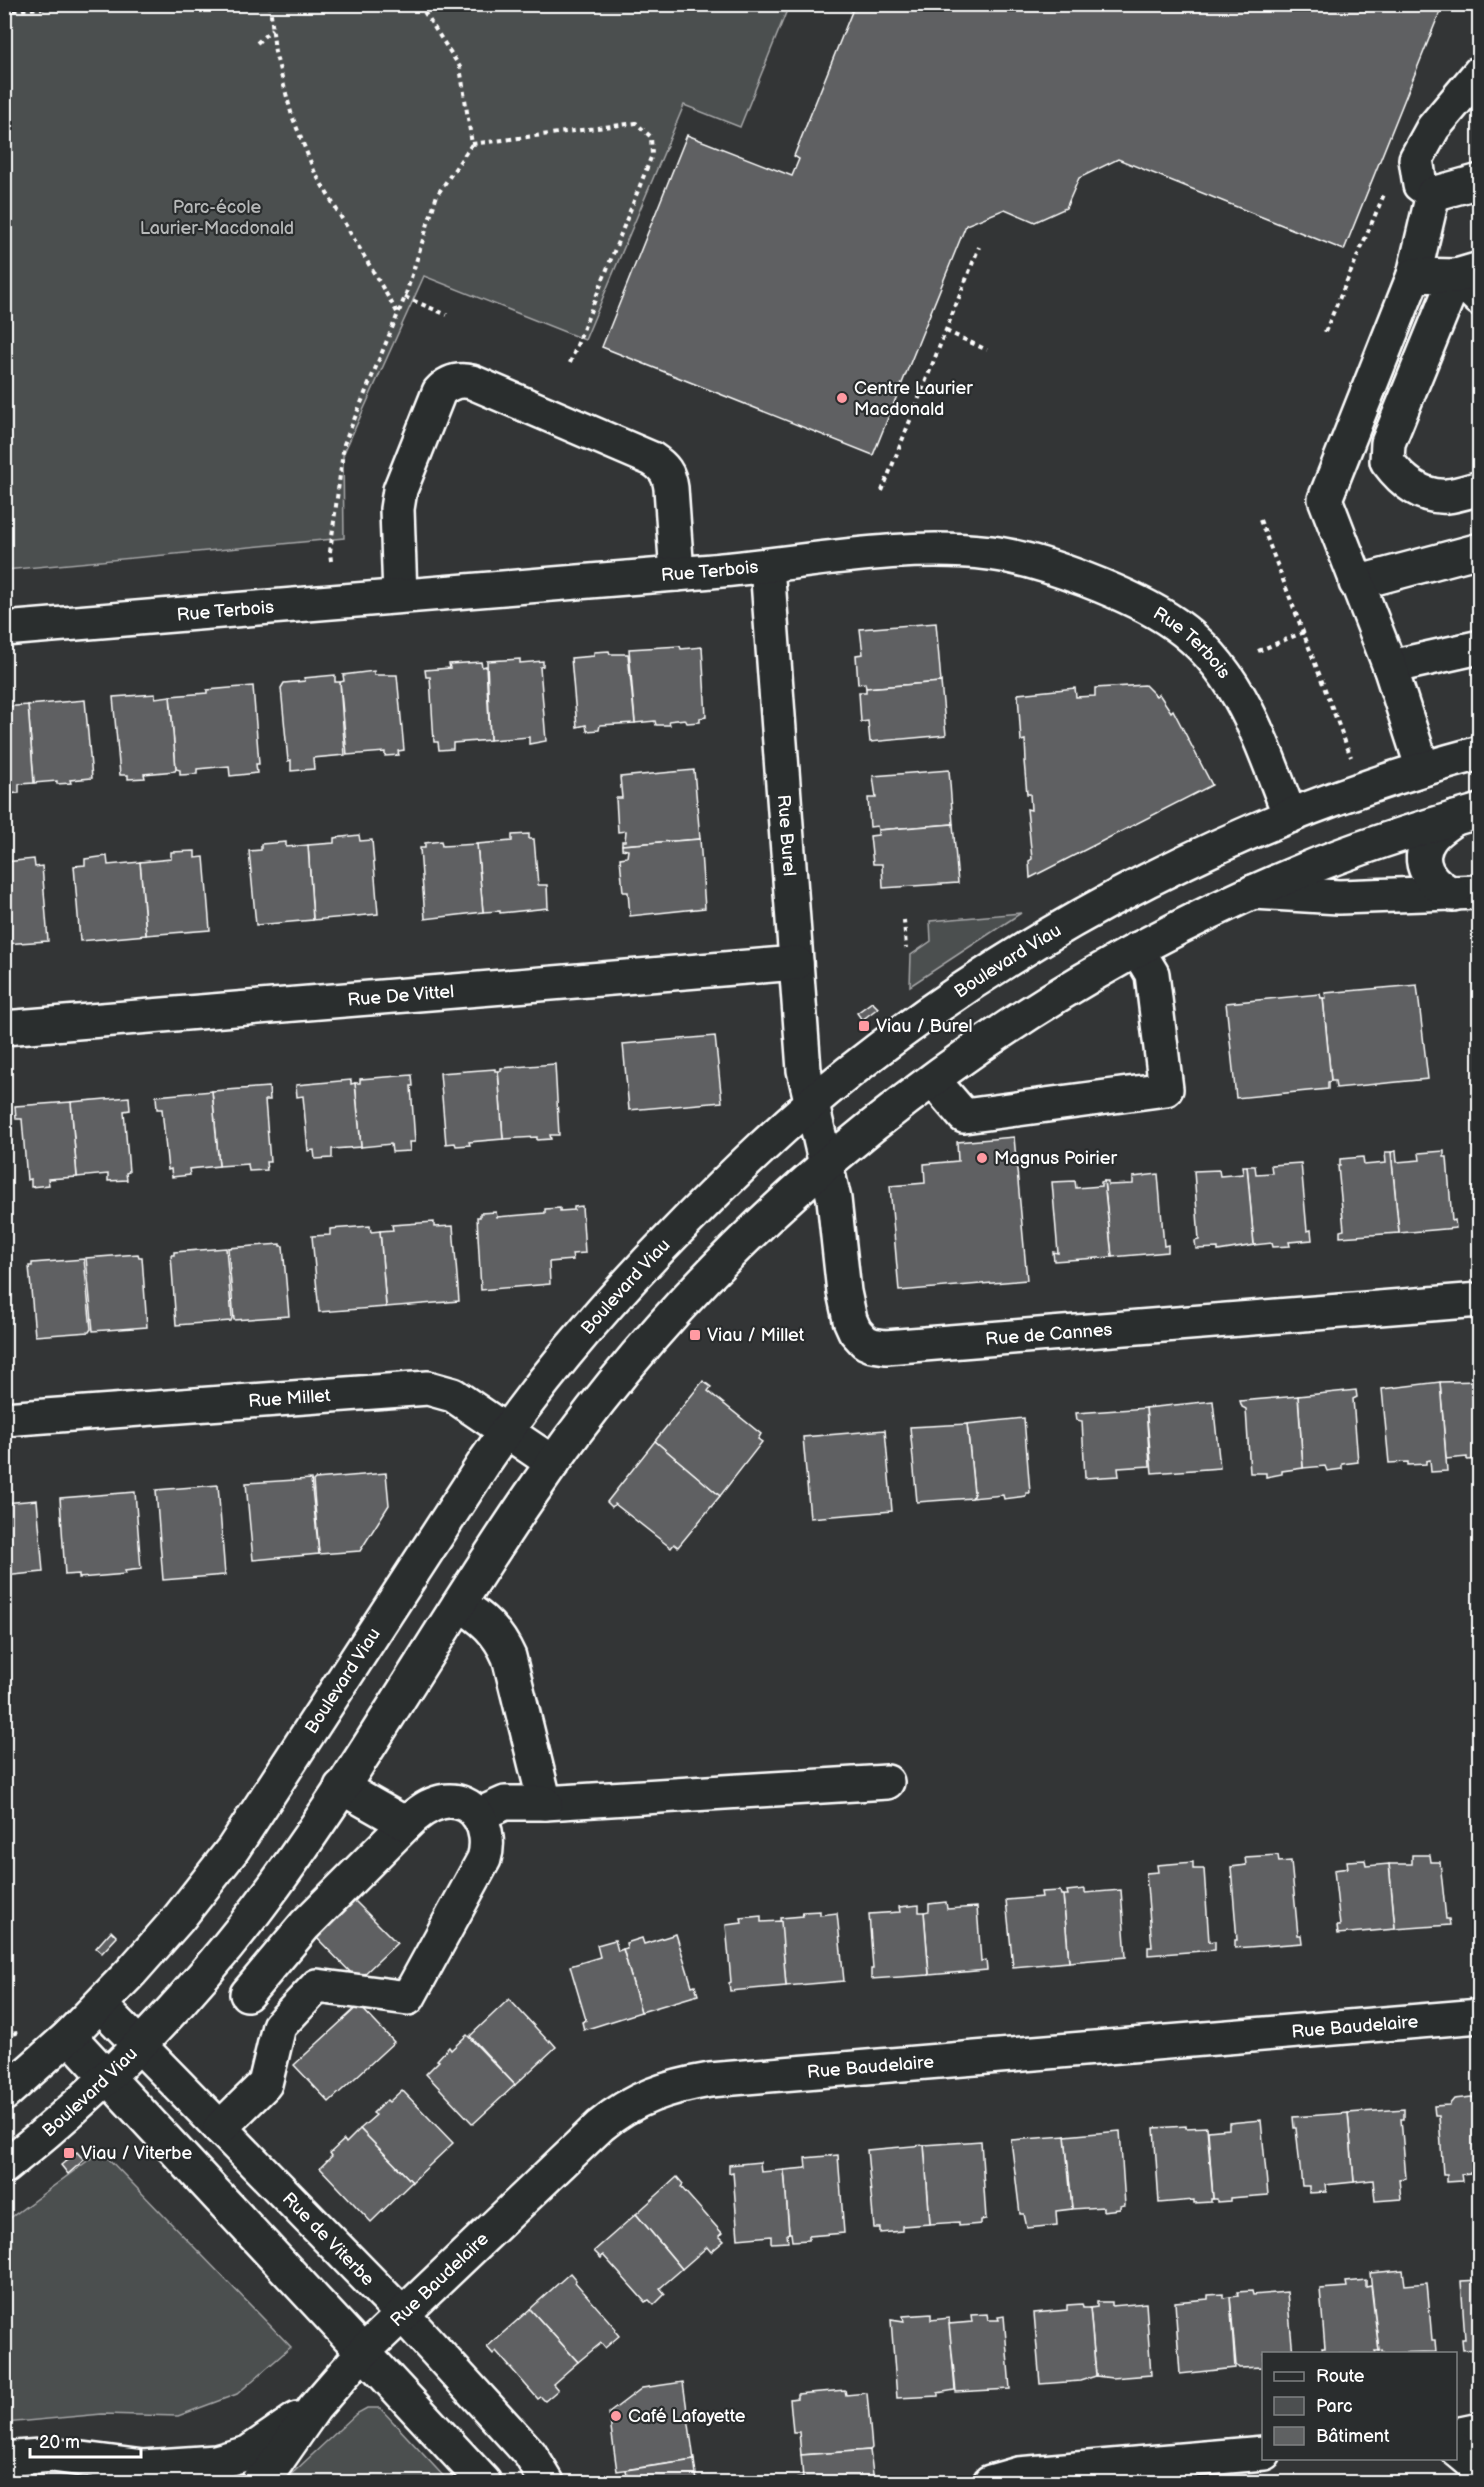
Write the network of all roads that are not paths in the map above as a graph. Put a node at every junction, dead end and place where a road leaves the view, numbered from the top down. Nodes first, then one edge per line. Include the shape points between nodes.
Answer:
1 (1479, 72) edge
2 (1479, 182) edge
3 (1433, 194) junction
4 (1468, 273) edge
5 (1414, 275) junction
6 (1479, 298) edge
7 (1479, 488) edge
8 (1479, 550) edge
9 (767, 566) junction
10 (676, 574) junction
11 (1356, 583) junction
12 (400, 596) junction
13 (4, 629) edge
14 (1479, 647) edge
15 (1390, 667) junction
16 (1479, 753) edge
17 (1423, 769) junction
18 (1467, 814) edge
19 (1290, 816) junction
20 (1253, 892) junction
21 (1466, 893) edge
22 (1137, 949) junction
23 (796, 963) junction
24 (4, 1028) edge
25 (933, 1080) junction
26 (812, 1104) junction
27 (826, 1165) junction
28 (1479, 1300) edge
29 (4, 1419) edge
30 (506, 1430) junction
31 (553, 1462) junction
32 (459, 1604) junction
33 (887, 1782) dead end
34 (341, 1787) junction
35 (545, 1803) junction
36 (478, 1815) junction
37 (406, 1824) junction
38 (283, 1951) junction
39 (211, 1965) junction
40 (317, 1986) junction
41 (247, 1994) junction
42 (100, 2005) junction
43 (1479, 2016) edge
44 (279, 2026) junction
45 (69, 2036) junction
46 (140, 2044) junction
47 (107, 2076) junction
48 (4, 2094) edge
49 (220, 2128) junction
50 (4, 2167) edge
51 (402, 2314) junction
52 (362, 2353) junction
53 (314, 2408) junction
54 (1479, 2430) edge
55 (1457, 2435) edge
56 (1457, 2450) edge
57 (1262, 2453) edge
58 (13, 2458) edge
59 (1479, 2469) edge
60 (44, 2482) edge
61 (258, 2482) edge
62 (484, 2482) edge
63 (547, 2482) edge
64 (990, 2482) edge

1 - 3 street via 1433,128 1416,159 1420,184
2 - 3 street
3 - 5 street
4 - 5 street
4 - 6 street
4 - 7 street via 1388,443 1387,461 1399,477 1418,491 1445,497
5 - 11 street via 1325,499
8 - 11 street
9 - 10 street, Rue Terbois
9 - 19 street, Rue Terbois via 896,552 991,553 1054,569 1146,607 1191,636 1236,688
9 - 23 street, Rue Burel
10 - 12 street, Rue Terbois
10 - 12 street via 670,478 662,466 472,382 458,380 439,392 400,490
11 - 15 street
12 - 13 street, Rue Terbois
14 - 15 street
15 - 17 street
16 - 17 street, Boulevard Viau
17 - 19 street, Boulevard Viau
18 - 20 street, Boulevard Viau via 1306,869
18 - 21 street via 1438,830 1424,850 1424,864 1431,880 1439,888
19 - 26 street, Boulevard Viau via 1139,885 1015,956 900,1034
20 - 21 street, Boulevard Viau via 1339,897
20 - 22 street, Boulevard Viau
22 - 25 street, Boulevard Viau via 1048,1002
22 - 25 street via 1152,974 1166,1089 964,1116
23 - 24 street, Rue De Vittel
23 - 26 street, Rue Burel via 803,1061
25 - 27 street, Boulevard Viau
26 - 27 street, Rue de Cannes
26 - 30 street, Boulevard Viau via 750,1159 630,1280
27 - 28 street, Rue de Cannes via 850,1320 859,1337 879,1347
27 - 31 street, Boulevard Viau via 742,1241 681,1304 631,1359
29 - 30 street, Rue Millet via 428,1388 453,1395
30 - 31 street, Rue Millet
30 - 42 street, Boulevard Viau via 233,1850 178,1919
31 - 32 street, Boulevard Viau
32 - 34 street, Boulevard Viau
32 - 35 street via 493,1629 509,1657
33 - 35 street
34 - 37 street
34 - 39 street, Boulevard Viau via 276,1883
35 - 36 street via 505,1803
36 - 37 street via 461,1803 439,1802 418,1812
36 - 40 street via 487,1835 484,1860 408,1998
37 - 38 street
38 - 40 street
38 - 41 street
39 - 41 street
39 - 46 street, Boulevard Viau
40 - 44 street
41 - 44 street
42 - 45 street, Boulevard Viau
42 - 46 street, Rue de Viterbe
43 - 51 street, Rue Baudelaire via 710,2080 663,2090 618,2111 600,2126
44 - 49 street via 265,2084
45 - 47 street
45 - 48 street, Boulevard Viau
46 - 47 street, Boulevard Viau
46 - 49 street, Rue de Viterbe
47 - 50 street, Boulevard Viau
47 - 52 street
49 - 51 street, Rue de Viterbe
51 - 52 street, Rue Baudelaire
51 - 63 street, Rue de Viterbe via 530,2454
52 - 53 street, Rue Baudelaire
52 - 62 street
53 - 58 street via 248,2453 229,2460 143,2467 52,2455
53 - 61 street via 268,2474
54 - 55 street
56 - 59 street
57 - 64 street via 1018,2474
58 - 60 street via 38,2471

